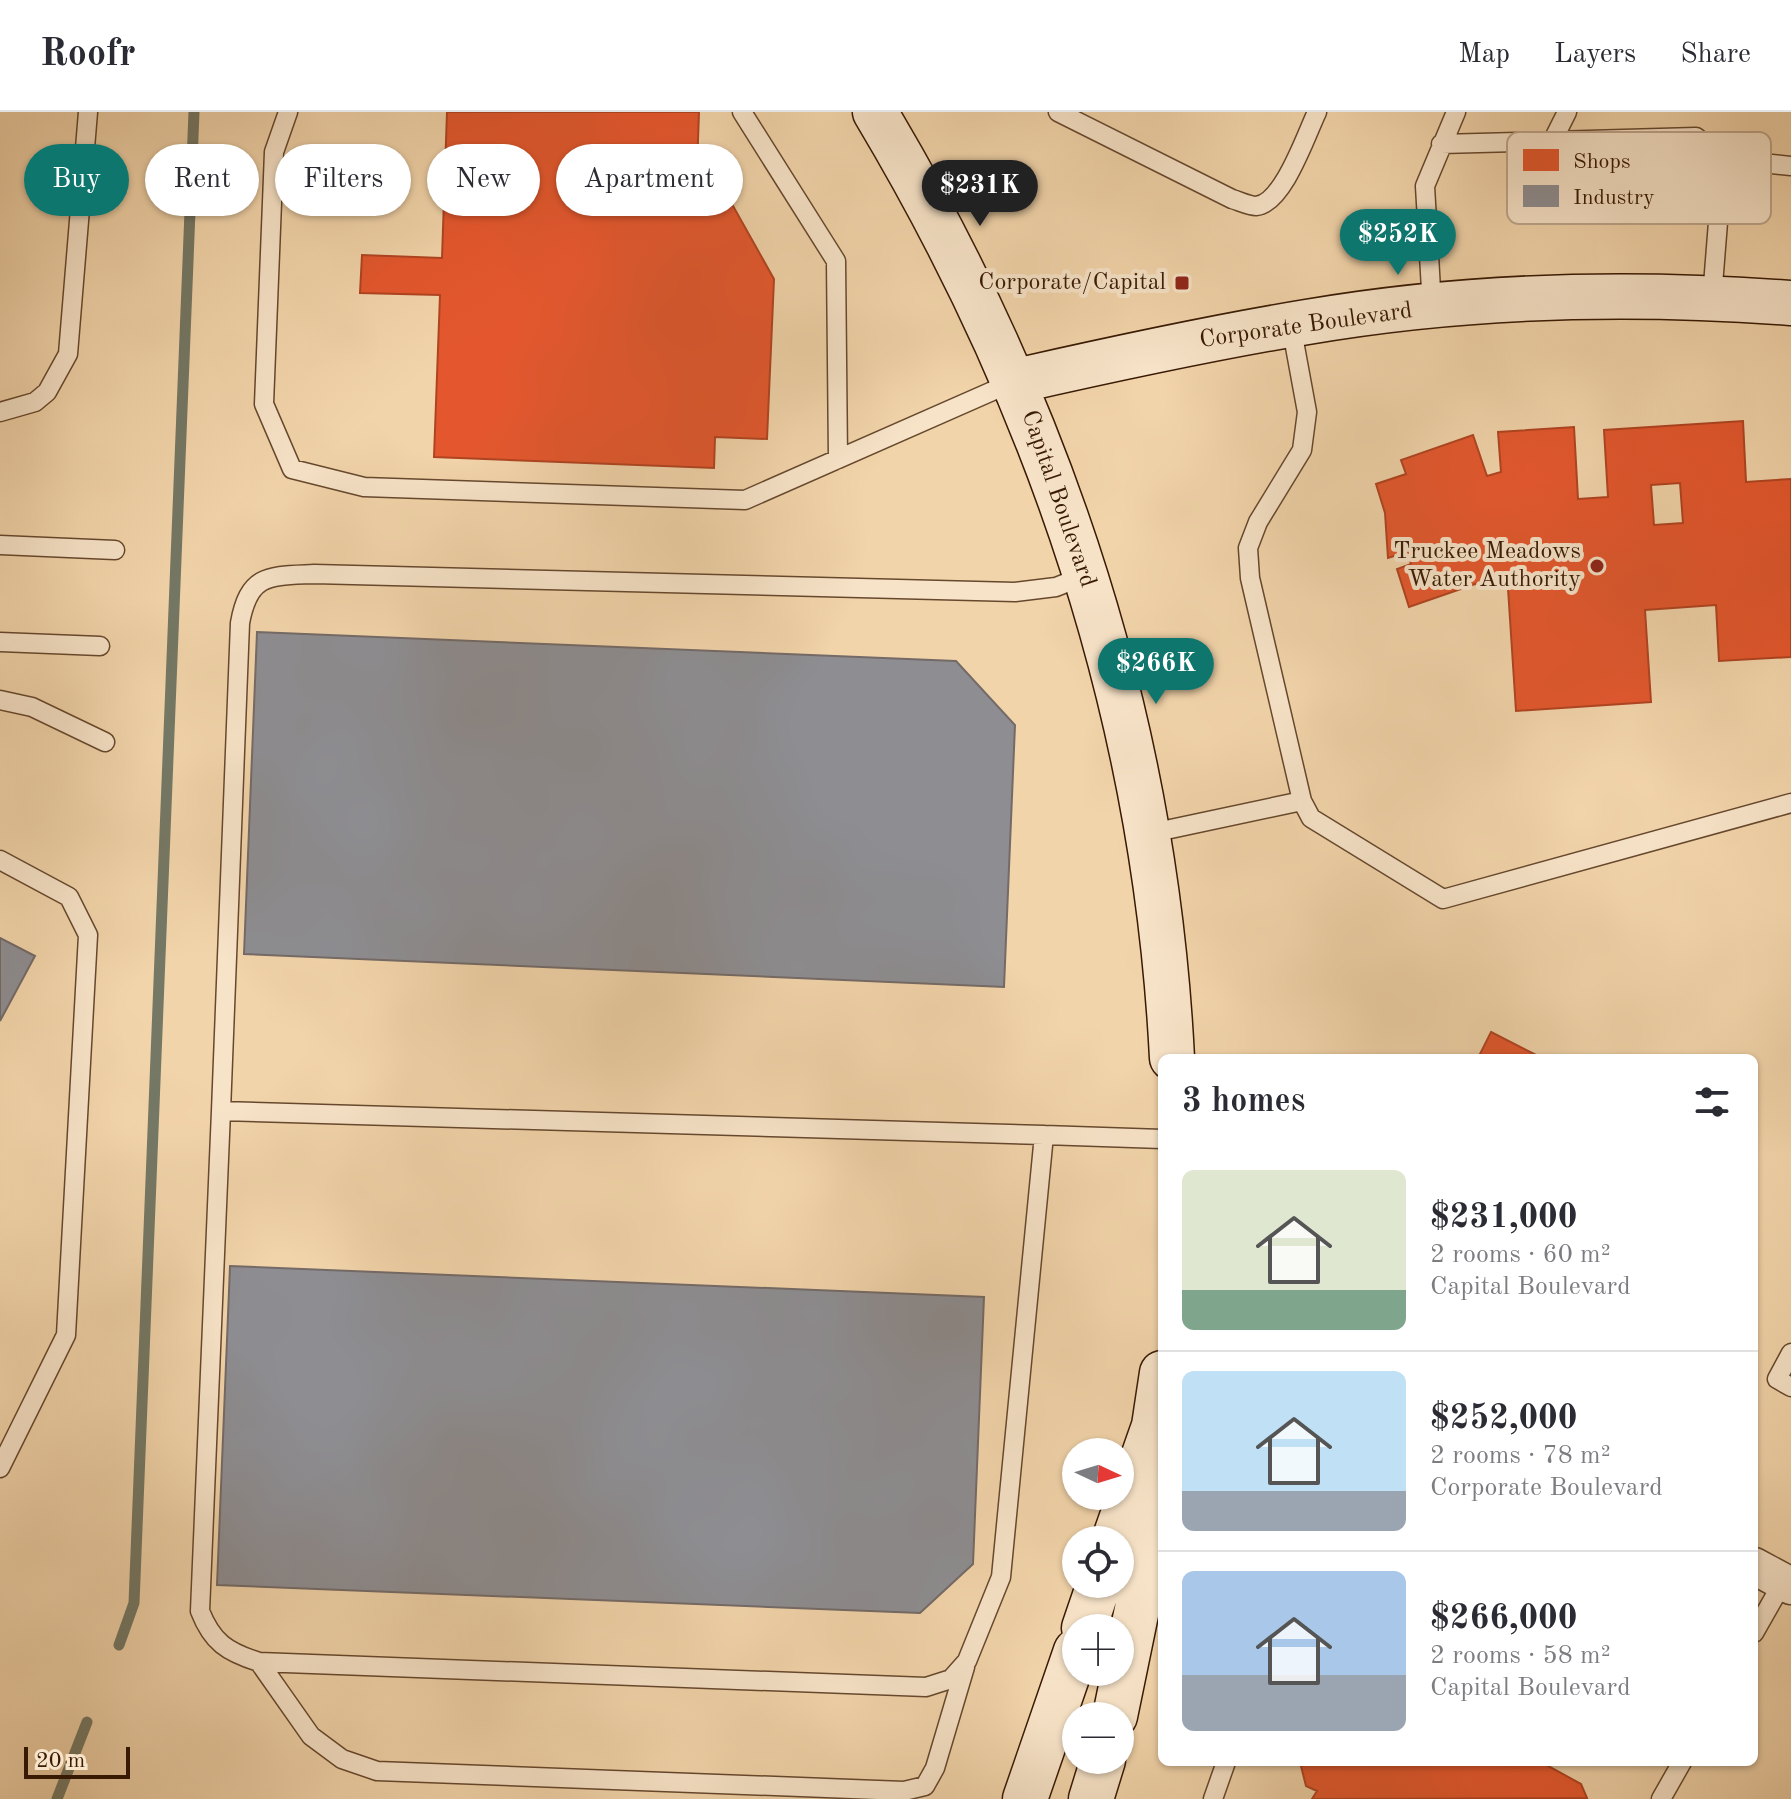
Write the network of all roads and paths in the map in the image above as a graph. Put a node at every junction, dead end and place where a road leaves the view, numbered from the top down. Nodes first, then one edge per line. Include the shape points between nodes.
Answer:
1 (88, 112) edge
2 (288, 112) edge
3 (742, 112) edge
4 (875, 112) edge
5 (1058, 112) edge
6 (1317, 112) edge
7 (1456, 112) edge
8 (1567, 112) edge
9 (1557, 132) edge
10 (1507, 142) edge
11 (1441, 144) junction
12 (1771, 164) edge
13 (1791, 166) edge
14 (1718, 224) edge
15 (1712, 299) junction
16 (1791, 303) edge
17 (1432, 307) junction
18 (1291, 325) junction
19 (1016, 381) junction
20 (0, 412) edge
21 (838, 459) junction
22 (0, 545) edge
23 (115, 550) dead end
24 (1086, 575) junction
25 (0, 642) edge
26 (100, 646) dead end
27 (0, 700) edge
28 (105, 742) dead end
29 (1302, 801) junction
30 (1791, 803) edge
31 (1147, 834) junction
32 (0, 860) edge
33 (1172, 1054) edge
34 (221, 1111) junction
35 (1044, 1135) junction
36 (1158, 1139) edge
37 (1791, 1353) edge
38 (1791, 1387) edge
39 (1158, 1400) edge
40 (1154, 1426) junction
41 (1158, 1444) edge
42 (0, 1468) edge
43 (1158, 1493) edge
44 (1119, 1526) edge
45 (1776, 1578) edge
46 (1758, 1623) edge
47 (967, 1661) junction
48 (259, 1662) junction
49 (1064, 1686) edge
50 (1118, 1702) edge
51 (1225, 1766) edge
52 (1680, 1766) edge
53 (1099, 1774) edge
54 (1025, 1799) edge
55 (1091, 1799) edge
56 (1213, 1799) edge
57 (1661, 1799) edge

1 - 20 lane via 68,354 47,392 35,402
2 - 21 lane via 274,152 264,404 292,469 364,487 745,500
3 - 21 lane via 836,261
4 - 19 street, Capital Boulevard via 925,195
5 - 6 lane via 1255,206 1272,201 1282,186
7 - 11 lane
8 - 9 lane
10 - 11 lane
11 - 17 lane via 1425,186
12 - 13 lane
14 - 15 lane
15 - 16 street, Corporate Boulevard
15 - 17 street, Corporate Boulevard via 1596,298
17 - 18 street, Corporate Boulevard
18 - 19 street, Corporate Boulevard
18 - 29 lane via 1307,412 1302,450 1248,548 1250,578
19 - 21 lane
19 - 24 street, Capital Boulevard
22 - 23 lane
24 - 31 street, Capital Boulevard via 1135,761
24 - 34 lane via 1056,587 1015,592 314,574 272,576 255,584 244,601 240,623
25 - 26 lane
27 - 28 lane via 32,707
29 - 30 lane via 1311,818 1443,899
29 - 31 lane
31 - 33 street, Capital Boulevard
32 - 42 lane via 69,897 88,935 66,1335
34 - 35 lane
34 - 48 lane via 200,1611 209,1633 228,1652
35 - 36 lane
35 - 47 lane via 1001,1577
37 - 38 lane via 1777,1379
39 - 40 street
40 - 41 street
40 - 44 street
43 - 50 street
45 - 46 lane
47 - 48 lane via 951,1679 926,1687
47 - 48 lane via 935,1768 925,1786 904,1791 377,1771 342,1759 311,1736
49 - 54 street
51 - 56 lane
52 - 57 lane
53 - 55 street

